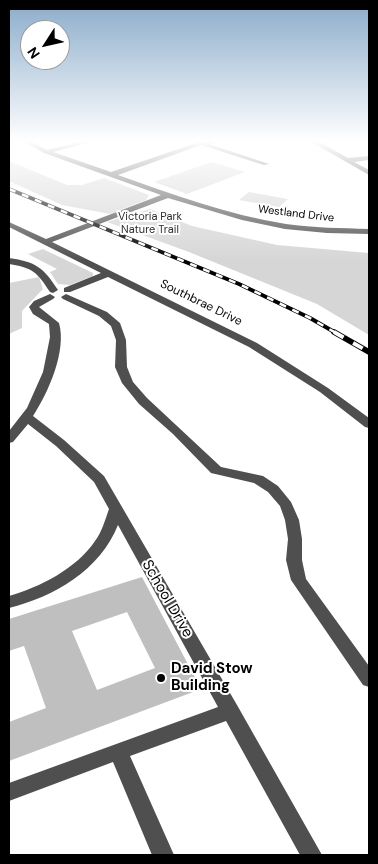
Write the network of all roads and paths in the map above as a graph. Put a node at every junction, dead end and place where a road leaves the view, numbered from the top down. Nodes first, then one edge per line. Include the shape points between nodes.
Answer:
1 (127, 180) edge
2 (168, 195) junction
3 (9, 224) edge
4 (369, 231) edge
5 (45, 242) junction
6 (9, 261) edge
7 (109, 273) junction
8 (52, 293) junction
9 (67, 293) junction
10 (27, 417) junction
11 (369, 424) edge
12 (9, 439) edge
13 (116, 509) junction
14 (9, 602) edge
15 (369, 680) edge
16 (231, 711) junction
17 (118, 751) junction
18 (9, 792) edge
19 (163, 855) edge
20 (311, 855) edge

1 - 2 street, Westland Drive
2 - 4 street, Westland Drive via 214,211 265,223
2 - 5 street
3 - 5 street, Southbrae Drive
5 - 7 street, Southbrae Drive
6 - 8 street via 28,264 42,271
7 - 9 street
7 - 11 street, Southbrae Drive via 260,349 324,390
8 - 9 street
8 - 10 street via 34,307 54,322 56,329 52,364
9 - 15 street via 116,325 121,340 121,367 142,401 216,470 258,479 273,489 286,505 294,530 294,560 299,580
10 - 12 street
10 - 13 street, School Drive via 99,479
13 - 14 street via 108,532 94,554 49,586
13 - 16 street, School Drive
16 - 17 street
16 - 20 street, School Drive
17 - 18 street
17 - 19 street

